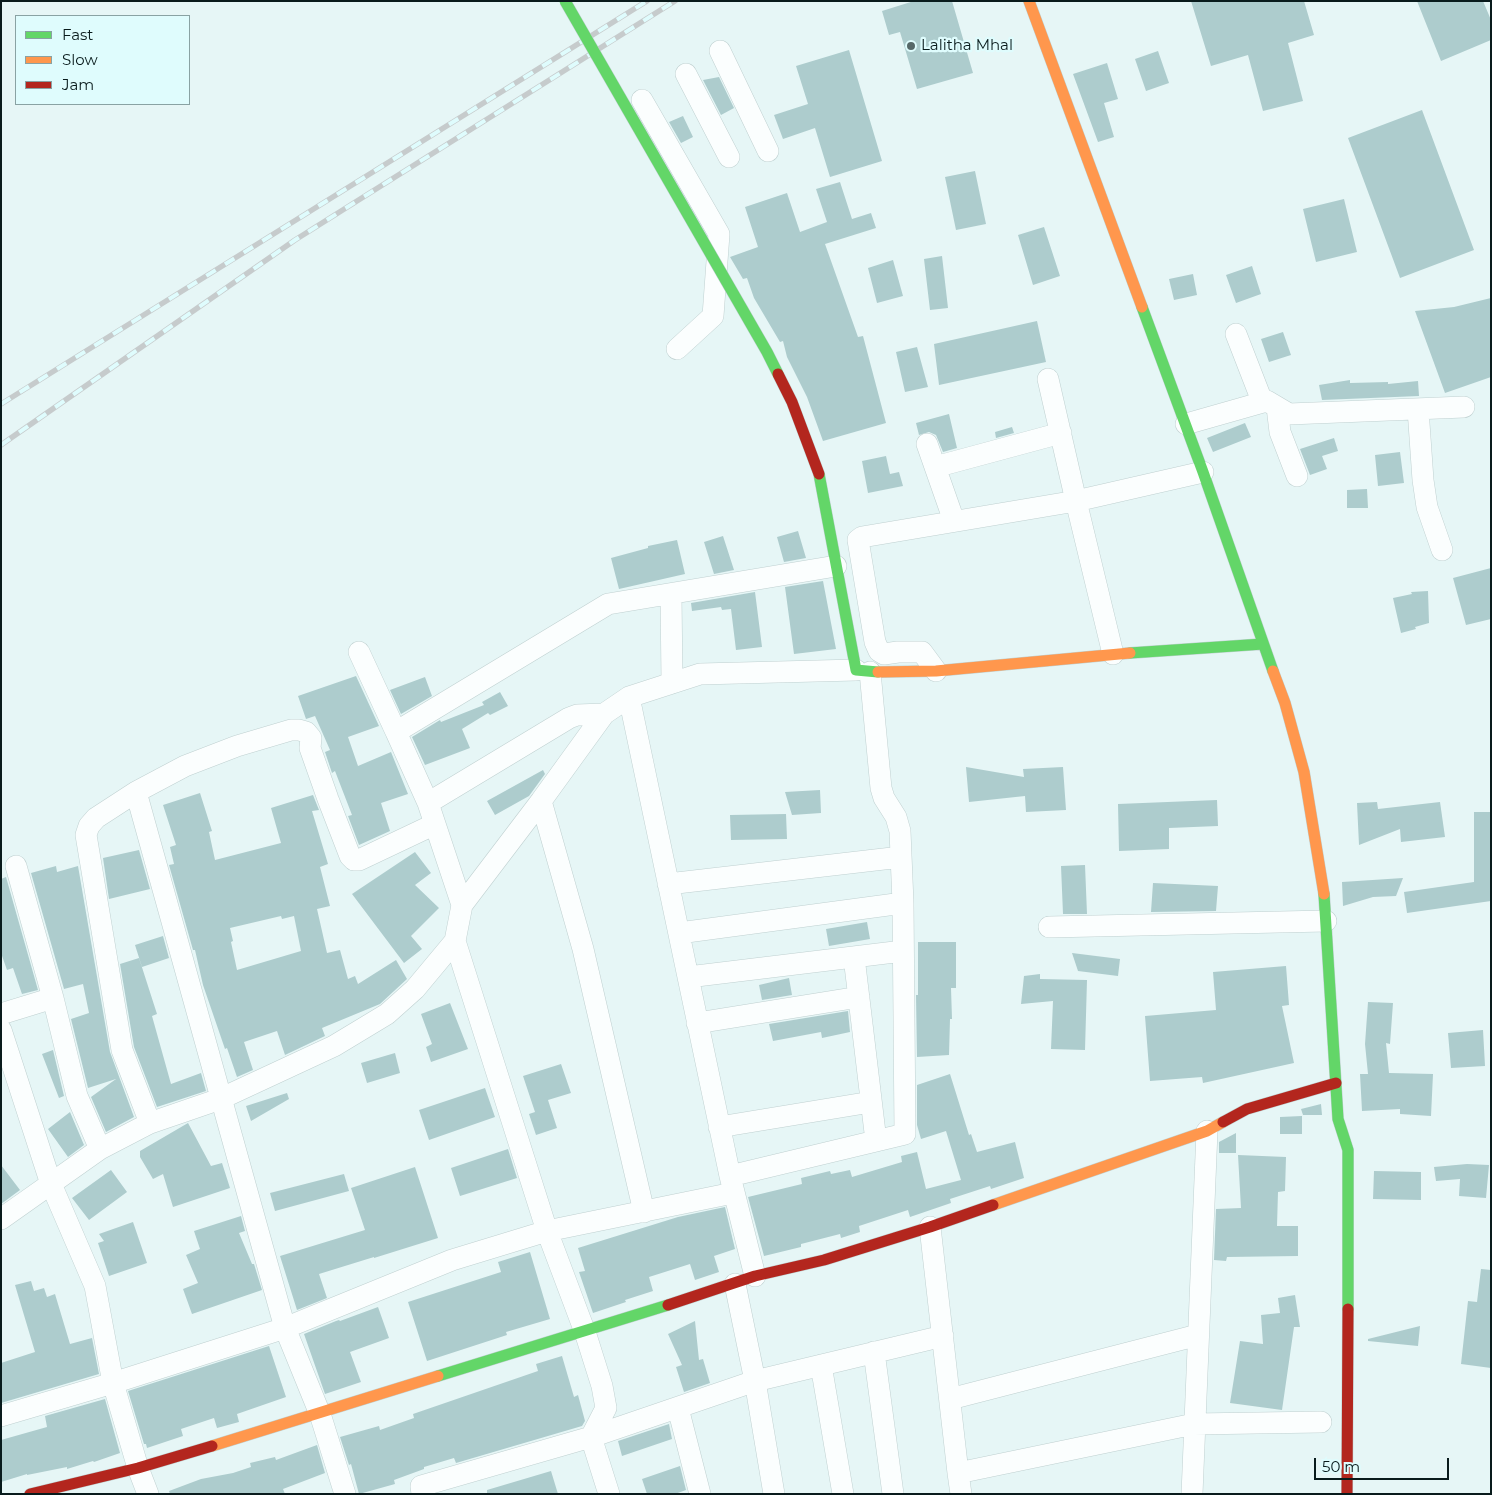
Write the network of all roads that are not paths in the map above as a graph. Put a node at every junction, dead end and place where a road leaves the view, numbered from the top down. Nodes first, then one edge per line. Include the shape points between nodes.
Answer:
1 (565, 1) edge
2 (1029, 1) edge
3 (720, 51) dead end
4 (686, 74) dead end
5 (642, 100) dead end
6 (768, 152) dead end
7 (729, 157) dead end
8 (1236, 334) dead end
9 (677, 350) dead end
10 (1048, 378) dead end
11 (1269, 404) junction
12 (1464, 407) dead end
13 (1418, 409) junction
14 (1186, 424) junction
15 (1061, 433) junction
16 (926, 444) dead end
17 (935, 467) junction
18 (1204, 472) junction
19 (1296, 476) dead end
20 (1076, 501) junction
21 (954, 521) junction
22 (1442, 550) dead end
23 (836, 566) junction
24 (671, 594) junction
25 (1263, 644) junction
26 (359, 652) dead end
27 (1113, 654) junction
28 (863, 671) junction
29 (936, 671) junction
30 (672, 683) junction
31 (629, 696) junction
32 (604, 714) junction
33 (396, 732) junction
34 (136, 792) junction
35 (541, 801) junction
36 (428, 803) junction
37 (435, 824) junction
38 (901, 857) junction
39 (16, 866) dead end
40 (668, 884) junction
41 (903, 904) junction
42 (462, 905) junction
43 (1326, 920) junction
44 (1049, 927) dead end
45 (678, 933) junction
46 (455, 941) junction
47 (903, 951) junction
48 (854, 958) junction
49 (688, 977) junction
50 (858, 997) junction
51 (53, 998) junction
52 (1, 1014) edge
53 (697, 1023) junction
54 (1, 1030) edge
55 (1336, 1083) junction
56 (220, 1099) junction
57 (871, 1102) junction
58 (150, 1123) junction
59 (719, 1127) junction
60 (1207, 1131) junction
61 (876, 1141) junction
62 (100, 1149) junction
63 (51, 1184) junction
64 (731, 1184) junction
65 (644, 1212) junction
66 (1, 1219) edge
67 (930, 1227) junction
68 (548, 1231) junction
69 (755, 1276) junction
70 (735, 1284) junction
71 (285, 1328) junction
72 (585, 1332) junction
73 (1198, 1335) junction
74 (943, 1336) junction
75 (874, 1352) junction
76 (822, 1365) junction
77 (755, 1381) junction
78 (113, 1383) junction
79 (950, 1400) junction
80 (678, 1408) junction
81 (320, 1414) junction
82 (1, 1416) edge
83 (1321, 1422) dead end
84 (1194, 1424) junction
85 (591, 1437) junction
86 (138, 1468) junction
87 (958, 1473) junction
88 (30, 1494) edge
89 (148, 1494) edge
90 (345, 1494) edge
91 (422, 1494) edge
92 (609, 1494) edge
93 (700, 1494) edge
94 (774, 1494) edge
95 (843, 1494) edge
96 (893, 1494) edge
97 (961, 1494) edge
98 (1192, 1494) edge
99 (1347, 1494) edge

1 - 23 street, bridge via 767,352 792,402 819,474
2 - 14 street
3 - 6 street
4 - 7 street
5 - 9 street via 719,234 712,316
8 - 11 street
10 - 15 street
11 - 13 street via 1289,414
11 - 14 street
11 - 19 street
12 - 13 street
13 - 22 street via 1427,506
14 - 18 street
15 - 17 street
15 - 20 street
16 - 17 street
17 - 21 street
18 - 20 street
18 - 25 street
20 - 21 street
20 - 27 street
21 - 29 street via 862,537 858,542 879,651 884,654 922,652
23 - 24 street
23 - 28 street
24 - 30 street
24 - 33 street via 608,604
25 - 27 street
25 - 43 street via 1285,703 1304,772
26 - 33 street
27 - 29 street
28 - 29 street
28 - 30 street via 700,674
28 - 38 street via 881,788 899,823
30 - 31 street
31 - 32 street
31 - 40 street
32 - 35 street
32 - 36 street via 569,718
33 - 36 street
34 - 37 street via 185,766 237,746 299,730 311,738 310,748 354,860
34 - 56 street
34 - 58 street via 96,818 86,835 122,1050
35 - 42 street
35 - 65 street via 583,949
36 - 37 street
37 - 42 street
38 - 40 street
38 - 41 street
39 - 51 street
40 - 45 street
41 - 45 street
41 - 47 street
42 - 46 street
43 - 44 street
43 - 55 street
45 - 49 street
46 - 56 street via 415,989 387,1014 334,1046
46 - 68 street
47 - 48 street
47 - 61 street via 905,1134
48 - 49 street
48 - 50 street
49 - 53 street
50 - 53 street
50 - 57 street
51 - 52 street
51 - 62 street via 77,1096
53 - 59 street
54 - 63 street
55 - 60 street via 1246,1109
55 - 99 street via 1338,1119 1348,1150
56 - 58 street
56 - 71 street
57 - 59 street
57 - 61 street
58 - 62 street
59 - 64 street
60 - 67 street
60 - 73 street
61 - 64 street
62 - 63 street
63 - 66 street
63 - 78 street via 95,1286
64 - 65 street
64 - 69 street
65 - 68 street
67 - 69 street via 824,1260
67 - 74 street
68 - 71 street via 452,1260
68 - 72 street
69 - 70 street
70 - 72 street
70 - 77 street
71 - 78 street
71 - 81 street
72 - 81 street
72 - 85 street via 606,1408
73 - 79 street
73 - 84 street
74 - 75 street
74 - 79 street
75 - 76 street
75 - 96 street
76 - 77 street
76 - 95 street
77 - 80 street
77 - 94 street
78 - 82 street
78 - 86 street
79 - 87 street
80 - 85 street
80 - 93 street
81 - 86 street
81 - 90 street
83 - 84 street
84 - 87 street
84 - 98 street
85 - 91 street via 421,1486
85 - 92 street
86 - 88 street
86 - 89 street
87 - 97 street

